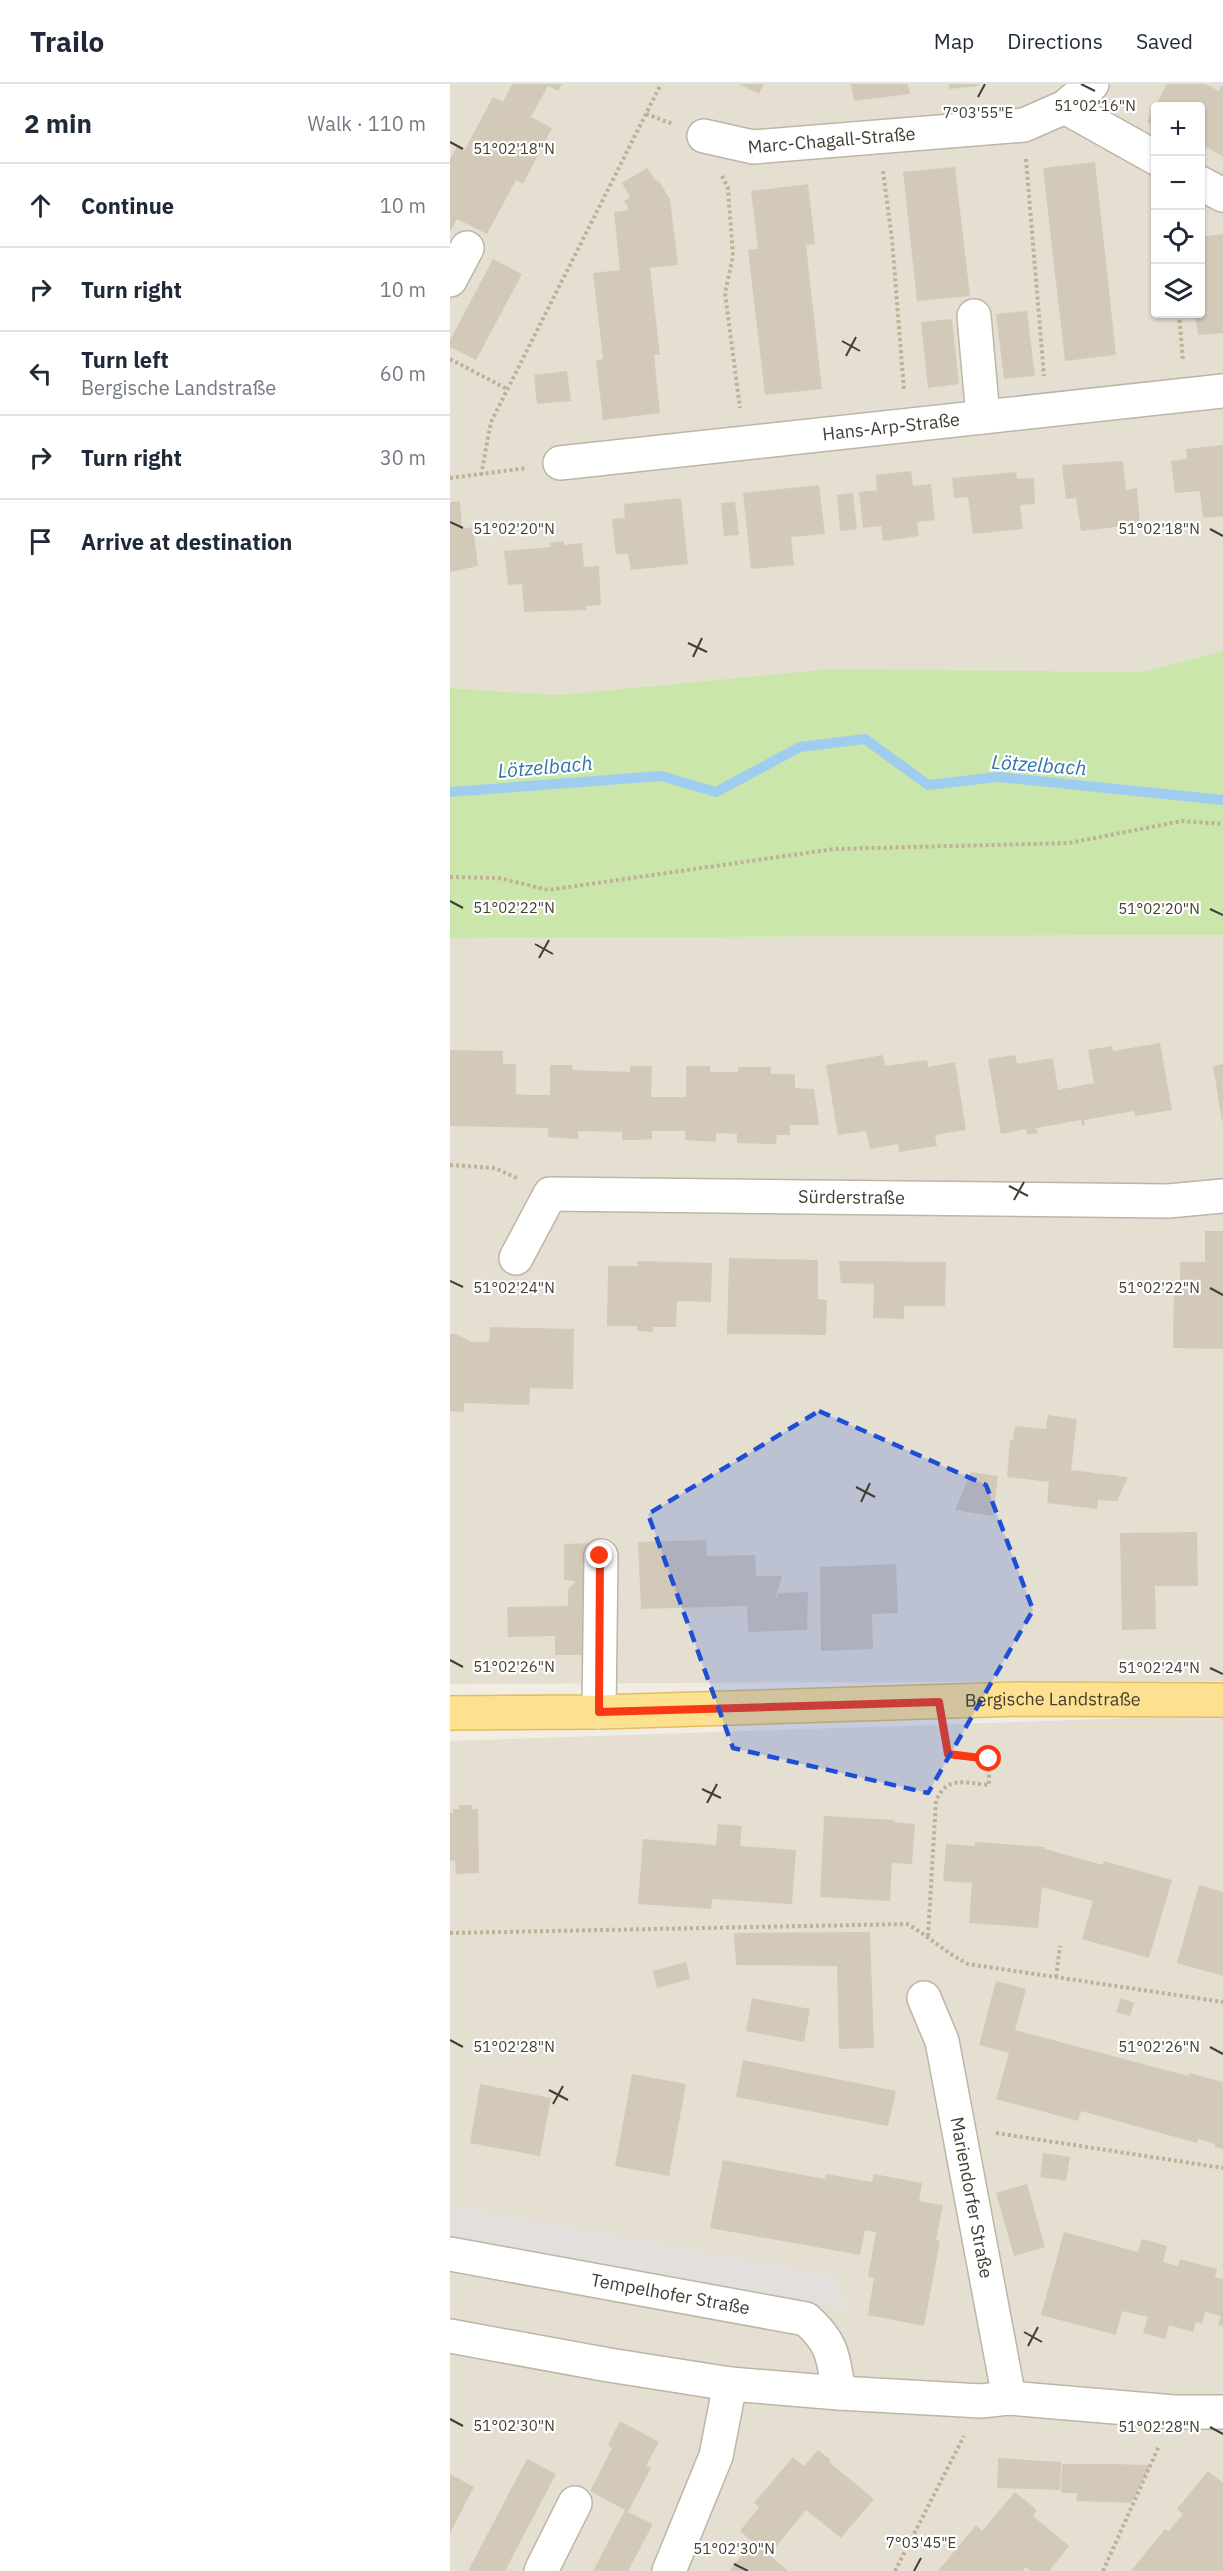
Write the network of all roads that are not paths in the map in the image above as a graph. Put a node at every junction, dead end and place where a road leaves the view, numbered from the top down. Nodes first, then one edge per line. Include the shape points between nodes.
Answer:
1 (1092, 84) edge
2 (1065, 107) junction
3 (704, 136) dead end
4 (1151, 156) edge
5 (1205, 186) edge
6 (1223, 195) edge
7 (467, 248) dead end
8 (450, 280) edge
9 (974, 316) dead end
10 (1223, 391) edge
11 (983, 417) junction
12 (560, 463) road end
13 (1223, 1196) edge
14 (516, 1258) dead end
15 (600, 1556) dead end
16 (1223, 1700) edge
17 (599, 1712) junction
18 (450, 1713) edge
19 (924, 1998) dead end
20 (450, 2254) edge
21 (450, 2336) edge
22 (730, 2384) junction
23 (840, 2393) junction
24 (995, 2400) junction
25 (1223, 2412) edge
26 (575, 2503) dead end
27 (541, 2571) edge
28 (669, 2571) edge

1 - 2 street, Marc-Chagall-Straße
2 - 3 street, Marc-Chagall-Straße via 1024,124 753,147
2 - 4 street
5 - 6 street
7 - 8 street
9 - 11 street
10 - 11 street, Hans-Arp-Straße
11 - 12 street, Hans-Arp-Straße
13 - 14 street, Sürderstraße via 1167,1201 550,1194
15 - 17 street
16 - 17 main road, Bergische Landstraße via 1020,1699
17 - 18 main road, Bergische Landstraße
19 - 24 street, Mariendorfer Straße via 942,2041 959,2127
20 - 23 street, Tempelhofer Straße via 806,2319 823,2334 832,2352
21 - 22 street
22 - 23 street
22 - 28 street via 716,2456
23 - 24 street
24 - 25 street
26 - 27 street

